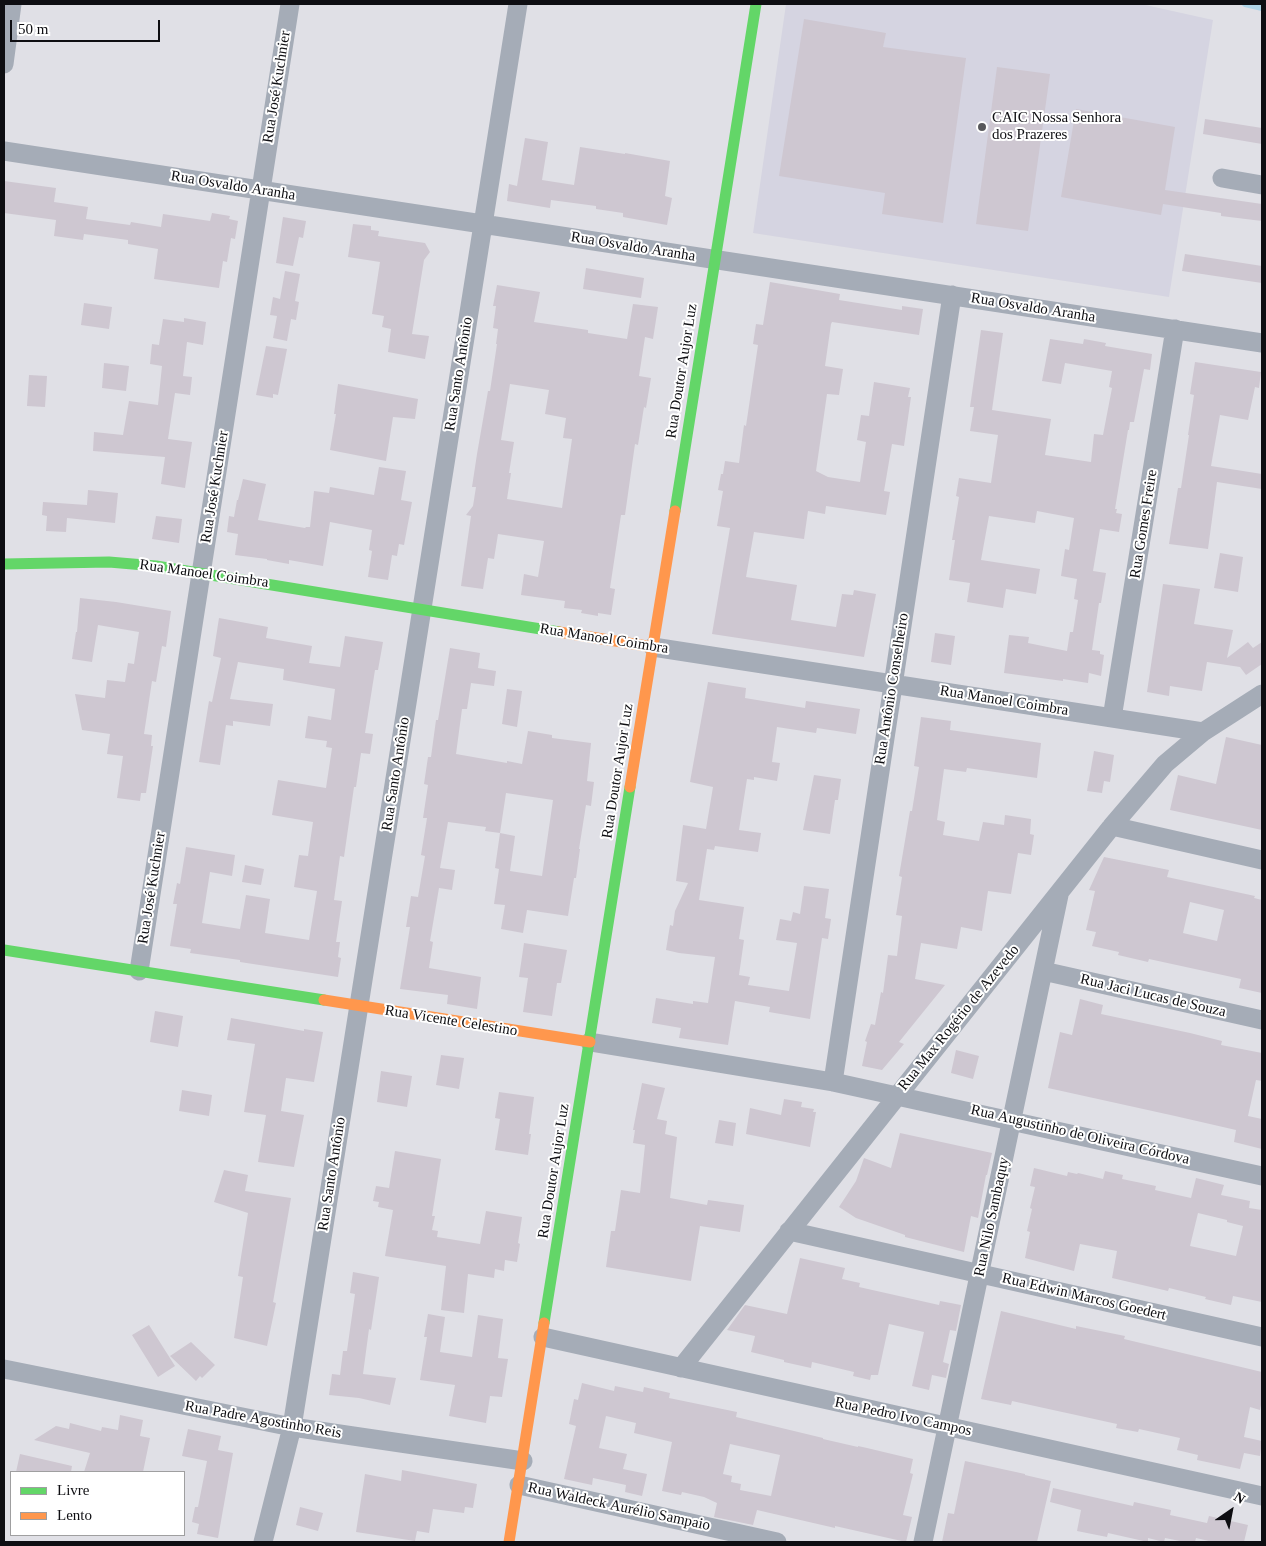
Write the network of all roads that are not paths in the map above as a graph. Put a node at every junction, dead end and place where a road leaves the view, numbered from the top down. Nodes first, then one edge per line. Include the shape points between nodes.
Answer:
1 (12, 4) edge
2 (290, 4) edge
3 (518, 4) edge
4 (756, 4) edge
5 (4, 64) edge
6 (4, 151) edge
7 (1222, 178) dead end
8 (1262, 184) edge
9 (261, 190) junction
10 (483, 224) junction
11 (715, 259) junction
12 (952, 295) junction
13 (1175, 330) junction
14 (1262, 343) edge
15 (4, 564) edge
16 (201, 573) junction
17 (422, 610) junction
18 (653, 647) junction
19 (893, 684) junction
20 (1262, 694) edge
21 (1253, 708) edge
22 (1112, 718) junction
23 (1203, 732) junction
24 (1112, 826) junction
25 (1262, 860) edge
26 (1060, 892) junction
27 (4, 950) edge
28 (138, 971) junction
29 (1043, 971) junction
30 (359, 1006) junction
31 (1262, 1020) edge
32 (590, 1042) junction
33 (833, 1082) junction
34 (898, 1095) junction
35 (1012, 1120) junction
36 (1262, 1176) edge
37 (789, 1231) junction
38 (980, 1274) junction
39 (543, 1337) junction
40 (1262, 1337) edge
41 (682, 1368) junction
42 (4, 1370) edge
43 (947, 1426) junction
44 (292, 1427) junction
45 (523, 1461) junction
46 (519, 1485) junction
47 (1262, 1496) edge
48 (263, 1542) edge
49 (509, 1542) edge
50 (777, 1542) edge
51 (923, 1542) edge

1 - 5 street
2 - 9 street, Rua José Kuchnier
3 - 10 street, Rua Santo Antônio
4 - 11 street, Rua Doutor Aujor Luz
6 - 9 street, Rua Osvaldo Aranha
7 - 8 street
9 - 10 street, Rua Osvaldo Aranha
9 - 16 street, Rua José Kuchnier
10 - 11 street, Rua Osvaldo Aranha
10 - 17 street, Rua Santo Antônio
11 - 12 street, Rua Osvaldo Aranha
11 - 18 street, Rua Doutor Aujor Luz
12 - 13 street, Rua Osvaldo Aranha
12 - 19 street, Rua Antônio Conselheiro
13 - 14 street, Rua Osvaldo Aranha
13 - 22 street, Rua Gomes Freire
15 - 16 street, Rua Manoel Coimbra via 109,562
16 - 17 street, Rua Manoel Coimbra
16 - 28 street, Rua José Kuchnier
17 - 18 street, Rua Manoel Coimbra
17 - 30 street, Rua Santo Antônio
18 - 19 street, Rua Manoel Coimbra
18 - 32 street, Rua Doutor Aujor Luz
19 - 22 street, Rua Manoel Coimbra
19 - 33 street, Rua Antônio Conselheiro
20 - 21 street, Rua Max Rogério de Azevedo
21 - 23 street, Rua Max Rogério de Azevedo
22 - 23 street, Rua Manoel Coimbra
23 - 24 street, Rua Max Rogério de Azevedo via 1165,764
24 - 25 street
24 - 26 street, Rua Max Rogério de Azevedo
26 - 29 street, Rua Nilo Sambaquy
26 - 34 street, Rua Max Rogério de Azevedo
27 - 28 street, Rua Vicente Celestino
28 - 30 street, Rua Vicente Celestino
29 - 31 street, Rua Jaci Lucas de Souza
29 - 35 street, Rua Nilo Sambaquy
30 - 32 street, Rua Vicente Celestino
30 - 44 street, Rua Santo Antônio
32 - 33 street, Rua Vicente Celestino
32 - 39 street, Rua Doutor Aujor Luz
33 - 34 street, Rua Vicente Celestino
34 - 35 street, Rua Augustinho de Oliveira Córdova
34 - 37 street, Rua Max Rogério de Azevedo
35 - 36 street, Rua Augustinho de Oliveira Córdova
35 - 38 street, Rua Nilo Sambaquy
37 - 38 street, Rua Edwin Marcos Goedert
37 - 41 street, Rua Max Rogério de Azevedo
38 - 40 street, Rua Edwin Marcos Goedert
38 - 43 street, Rua Nilo Sambaquy
39 - 41 street, Rua Pedro Ivo Campos
39 - 45 street, Rua Doutor Aujor Luz
41 - 43 street, Rua Pedro Ivo Campos
42 - 44 street, Rua Padre Agostinho Reis
43 - 47 street, Rua Pedro Ivo Campos
43 - 51 street, Rua Nilo Sambaquy
44 - 45 street, Rua Padre Agostinho Reis
44 - 48 street, Rua Santo Antônio
45 - 46 street, Rua Doutor Aujor Luz
46 - 49 street, Rua Doutor Aujor Luz
46 - 50 street, Rua Waldeck Aurélio Sampaio

